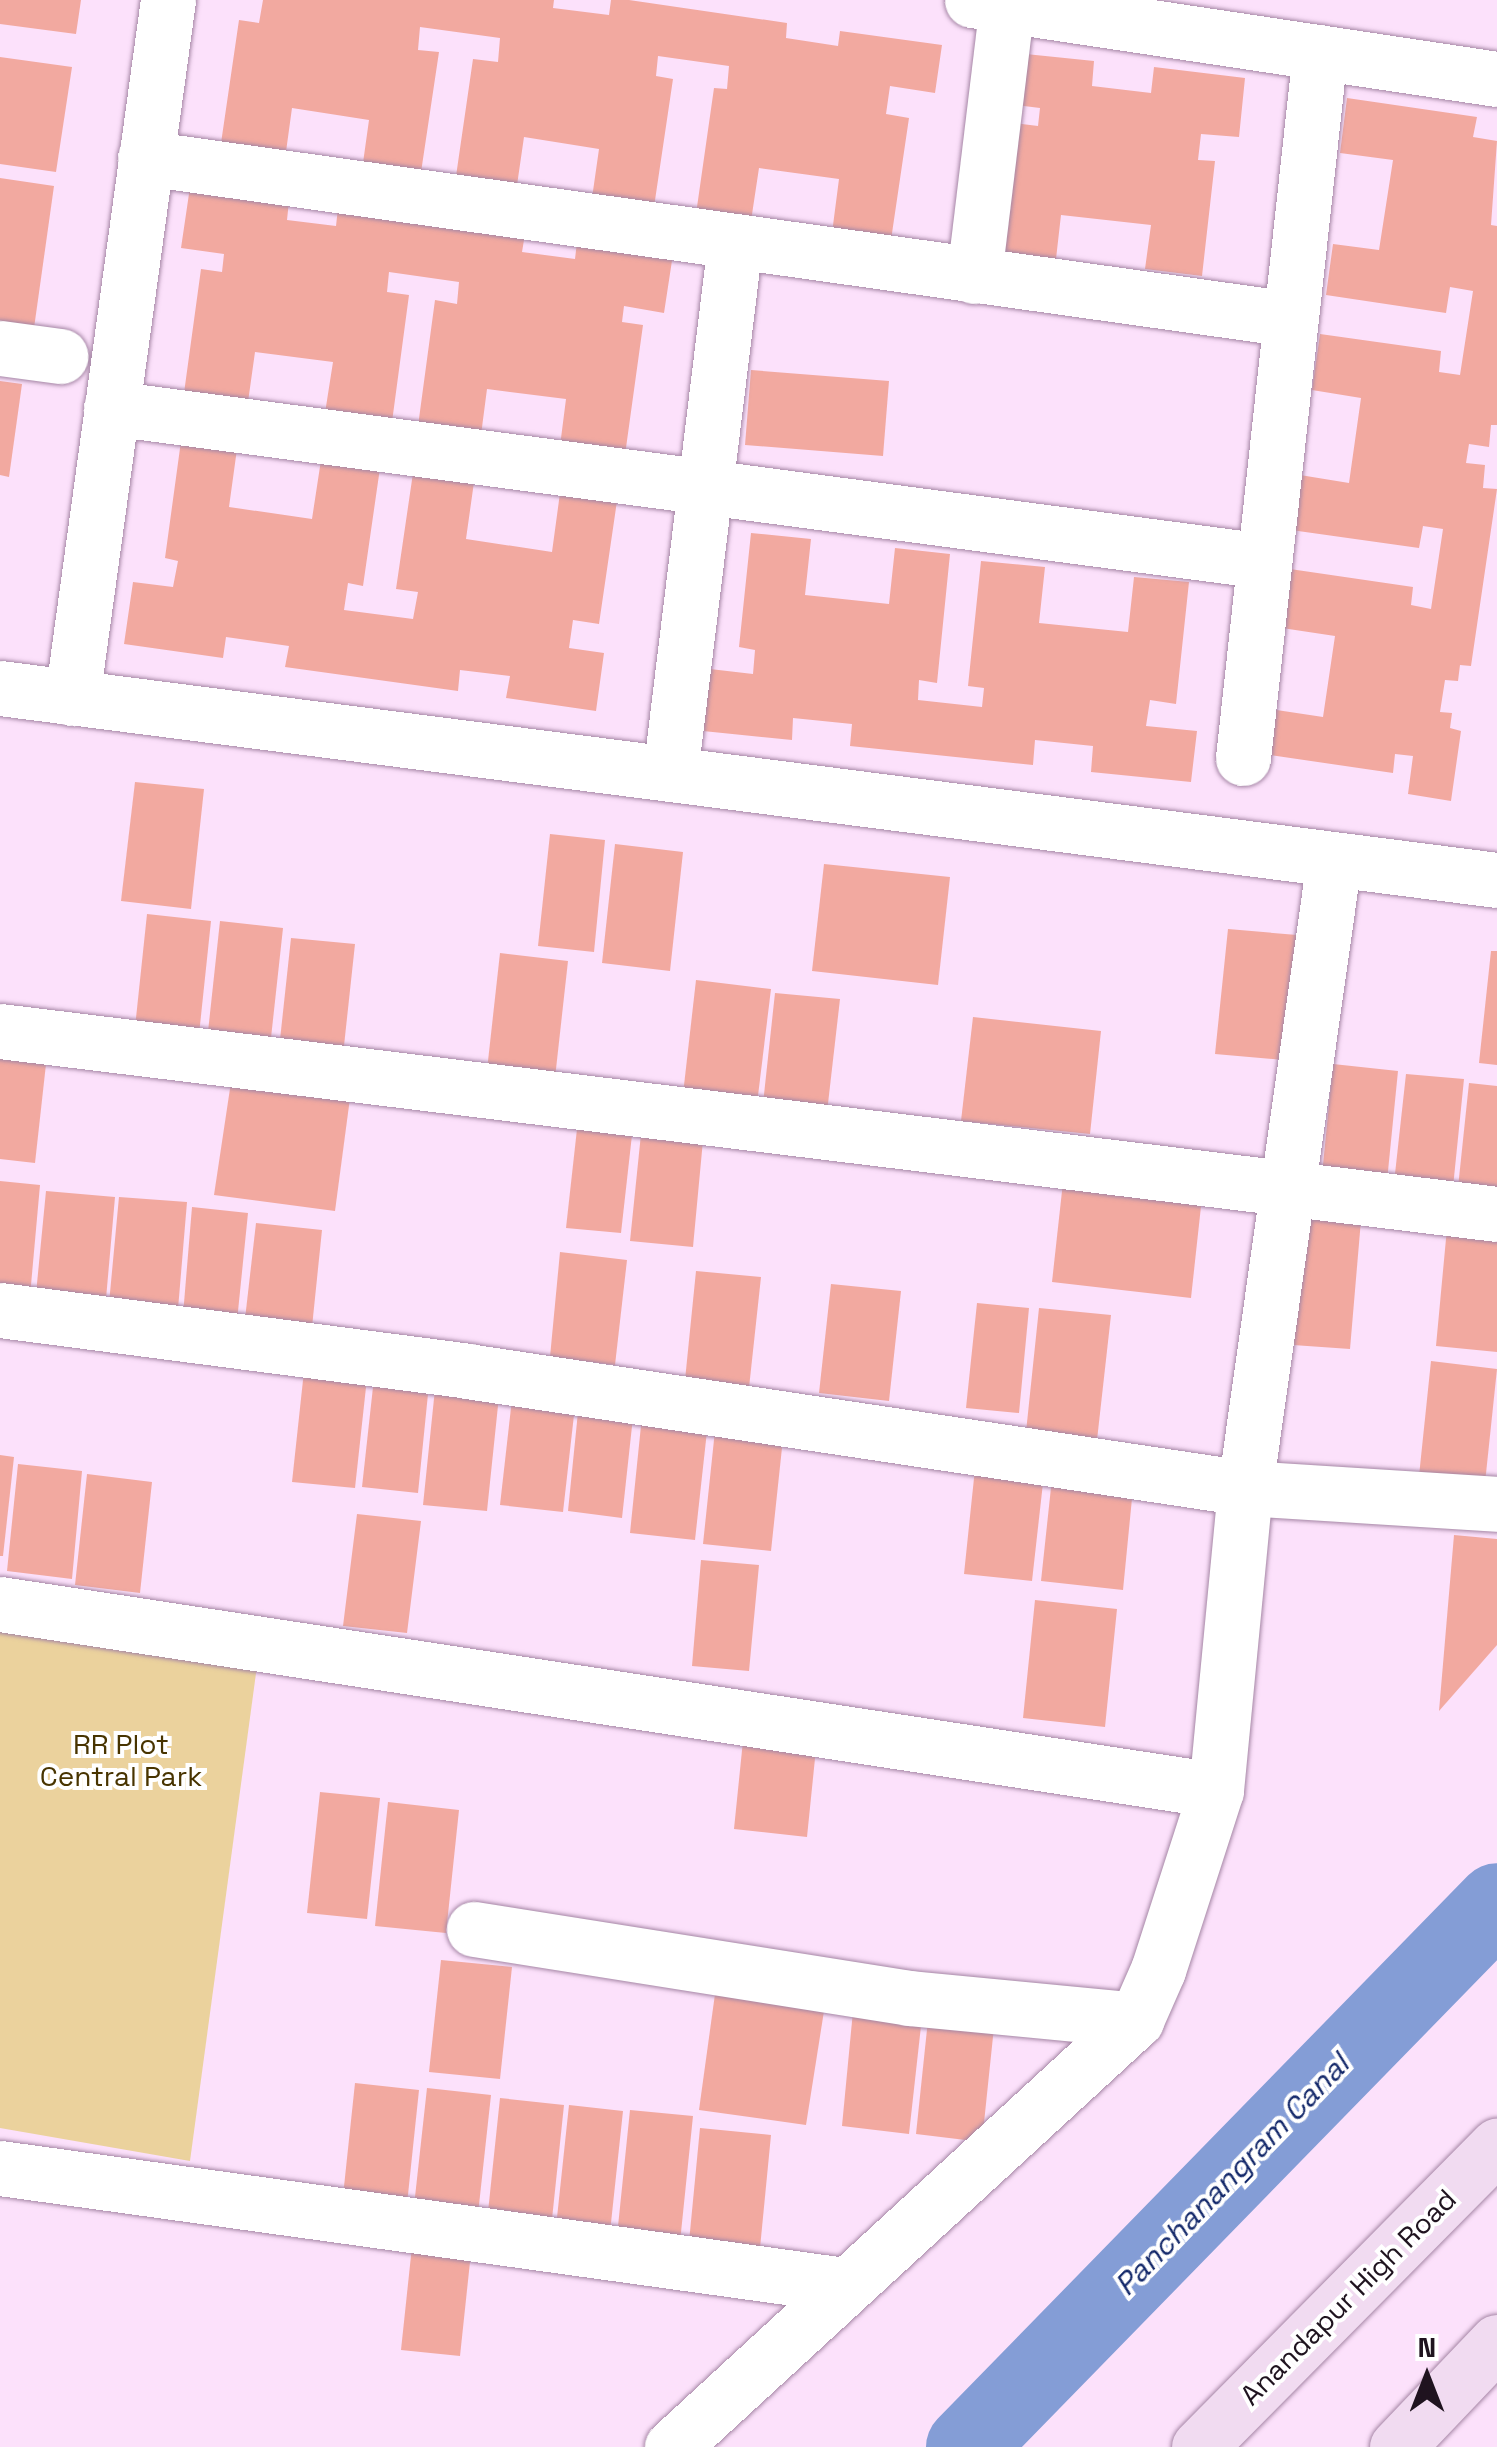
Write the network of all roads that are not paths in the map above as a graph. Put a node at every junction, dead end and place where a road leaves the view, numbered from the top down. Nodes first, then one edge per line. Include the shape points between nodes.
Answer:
1 (168, 0) edge
2 (989, 3) edge
3 (1320, 52) junction
4 (1497, 79) edge
5 (145, 158) junction
6 (735, 242) junction
7 (974, 276) junction
8 (1290, 319) junction
9 (0, 348) edge
10 (60, 356) dead end
11 (110, 408) junction
12 (706, 487) junction
13 (1264, 560) junction
14 (0, 688) edge
15 (72, 698) junction
16 (1243, 758) dead end
17 (670, 774) junction
18 (1334, 860) junction
19 (1497, 880) edge
20 (0, 1031) edge
21 (1287, 1184) junction
22 (1497, 1214) edge
23 (0, 1310) edge
24 (1246, 1488) junction
25 (1497, 1504) edge
26 (0, 1604) edge
27 (1216, 1790) junction
28 (474, 1929) dead end
29 (1136, 2020) junction
30 (1497, 2146) edge
31 (0, 2168) edge
32 (844, 2285) junction
33 (1497, 2342) edge
34 (672, 2447) edge
35 (1199, 2447) edge
36 (1397, 2447) edge

1 - 5 street
2 - 3 street
2 - 7 street
3 - 4 street
3 - 8 street
5 - 6 street
5 - 11 street
6 - 7 street
6 - 12 street
7 - 8 street
8 - 13 street
9 - 10 street
11 - 12 street
11 - 15 street
12 - 13 street
12 - 17 street
13 - 16 street
14 - 15 street
15 - 17 street
17 - 18 street
18 - 19 street
18 - 21 street
20 - 21 street
21 - 22 street
21 - 24 street
23 - 24 street via 487,1374
24 - 25 street
24 - 27 street
26 - 27 street
27 - 29 street
28 - 29 street via 909,1998
29 - 32 street
30 - 35 main road, Anandapur High Road
31 - 32 street
32 - 34 street
33 - 36 main road

